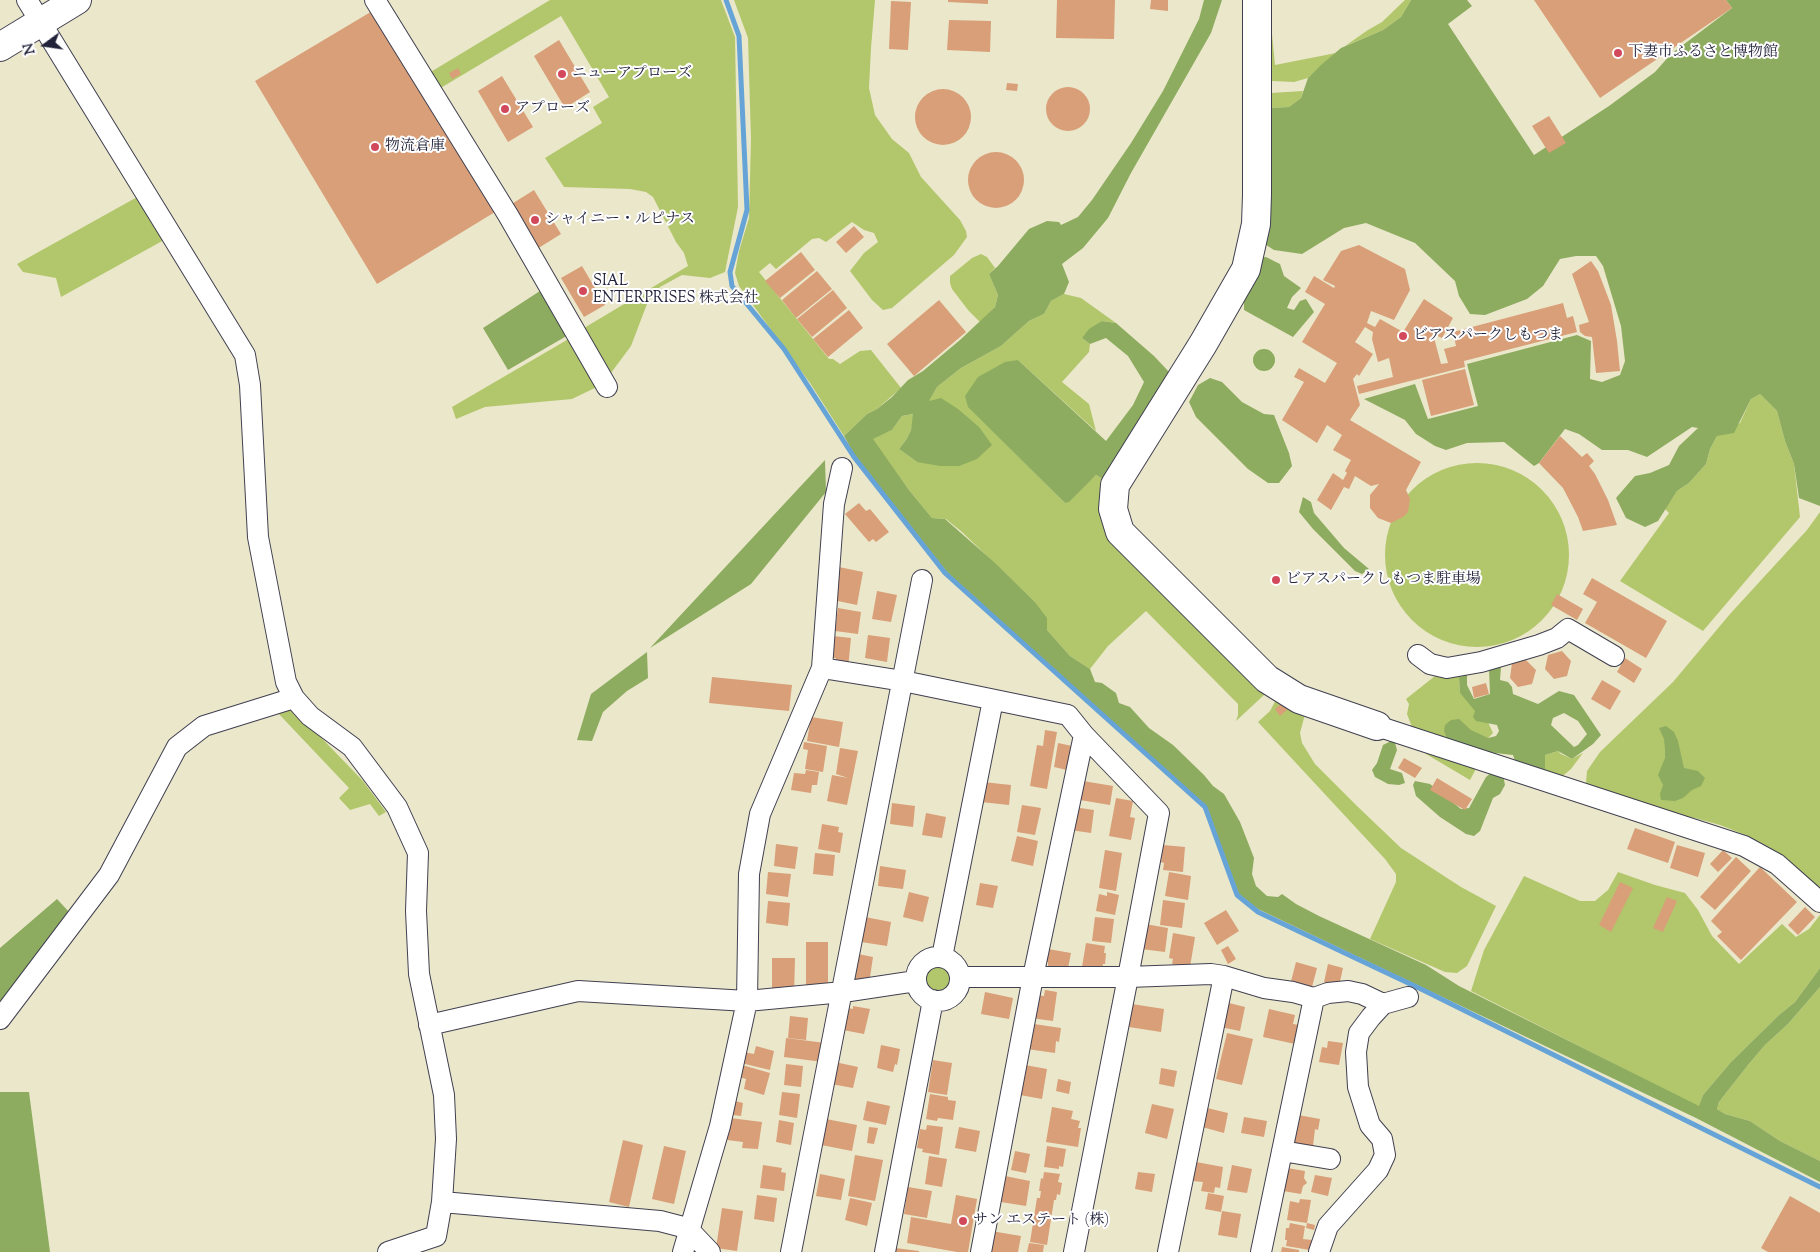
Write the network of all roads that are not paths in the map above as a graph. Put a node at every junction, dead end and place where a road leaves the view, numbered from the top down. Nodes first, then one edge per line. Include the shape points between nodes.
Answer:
1 (77, 0) edge
2 (375, 0) edge
3 (1257, 0) edge
4 (34, 11) edge
5 (0, 47) edge
6 (607, 387) dead end
7 (842, 468) dead end
8 (922, 580) dead end
9 (1418, 655) dead end
10 (1614, 656) dead end
11 (822, 668) junction
12 (903, 681) junction
13 (294, 698) junction
14 (994, 700) junction
15 (1377, 726) joint
16 (1084, 735) junction
17 (1820, 902) edge
18 (942, 957) junction
19 (1224, 976) junction
20 (960, 977) junction
21 (1033, 977) junction
22 (1128, 977) junction
23 (916, 981) junction
24 (843, 992) junction
25 (1408, 997) dead end
26 (1314, 998) junction
27 (933, 1000) junction
28 (747, 1001) junction
29 (1383, 1004) junction
30 (0, 1018) edge
31 (430, 1025) junction
32 (1282, 1151) junction
33 (1330, 1159) dead end
34 (442, 1202) junction
35 (690, 1231) junction
36 (388, 1252) edge
37 (684, 1252) edge
38 (710, 1252) edge
39 (791, 1252) edge
40 (885, 1252) edge
41 (981, 1252) edge
42 (1074, 1252) edge
43 (1168, 1252) edge
44 (1261, 1252) edge
45 (1319, 1252) edge

1 - 4 street
2 - 6 street via 508,215
3 - 15 street via 1256,224 1246,269 1115,485 1113,509 1120,532 1267,679 1299,699
4 - 5 street
4 - 13 street via 245,355 250,385 258,537 286,682
7 - 11 street via 834,504
8 - 12 street
9 - 10 street via 1430,664 1446,668 1539,645 1557,638 1568,629
11 - 12 street
11 - 28 street via 760,814 749,874
12 - 14 street
12 - 24 street
13 - 30 street via 204,726 177,747 109,875
13 - 31 street via 310,716 352,747 397,807 418,853 419,974
14 - 16 street via 1068,715
14 - 18 street
15 - 17 street via 1744,846 1777,864
16 - 21 street
16 - 22 street via 1159,813
18 - 20 street via 954,964
18 - 23 street via 929,958 924,962
19 - 22 street
19 - 26 street
19 - 43 street
20 - 21 street
20 - 27 street via 952,995
21 - 22 street
21 - 41 street
22 - 42 street
23 - 24 street
23 - 27 street via 922,993
24 - 28 street
24 - 39 street
25 - 29 street
26 - 29 street via 1348,991
26 - 32 street
27 - 40 street
28 - 31 street via 578,991
28 - 35 street via 720,1126
29 - 45 street via 1359,1033 1356,1052 1358,1087 1370,1125 1382,1139 1385,1155 1378,1170 1328,1226
31 - 34 street via 444,1095 446,1139
32 - 33 street
32 - 44 street
34 - 35 street via 660,1221
34 - 36 street via 436,1236
35 - 37 street
35 - 38 street

